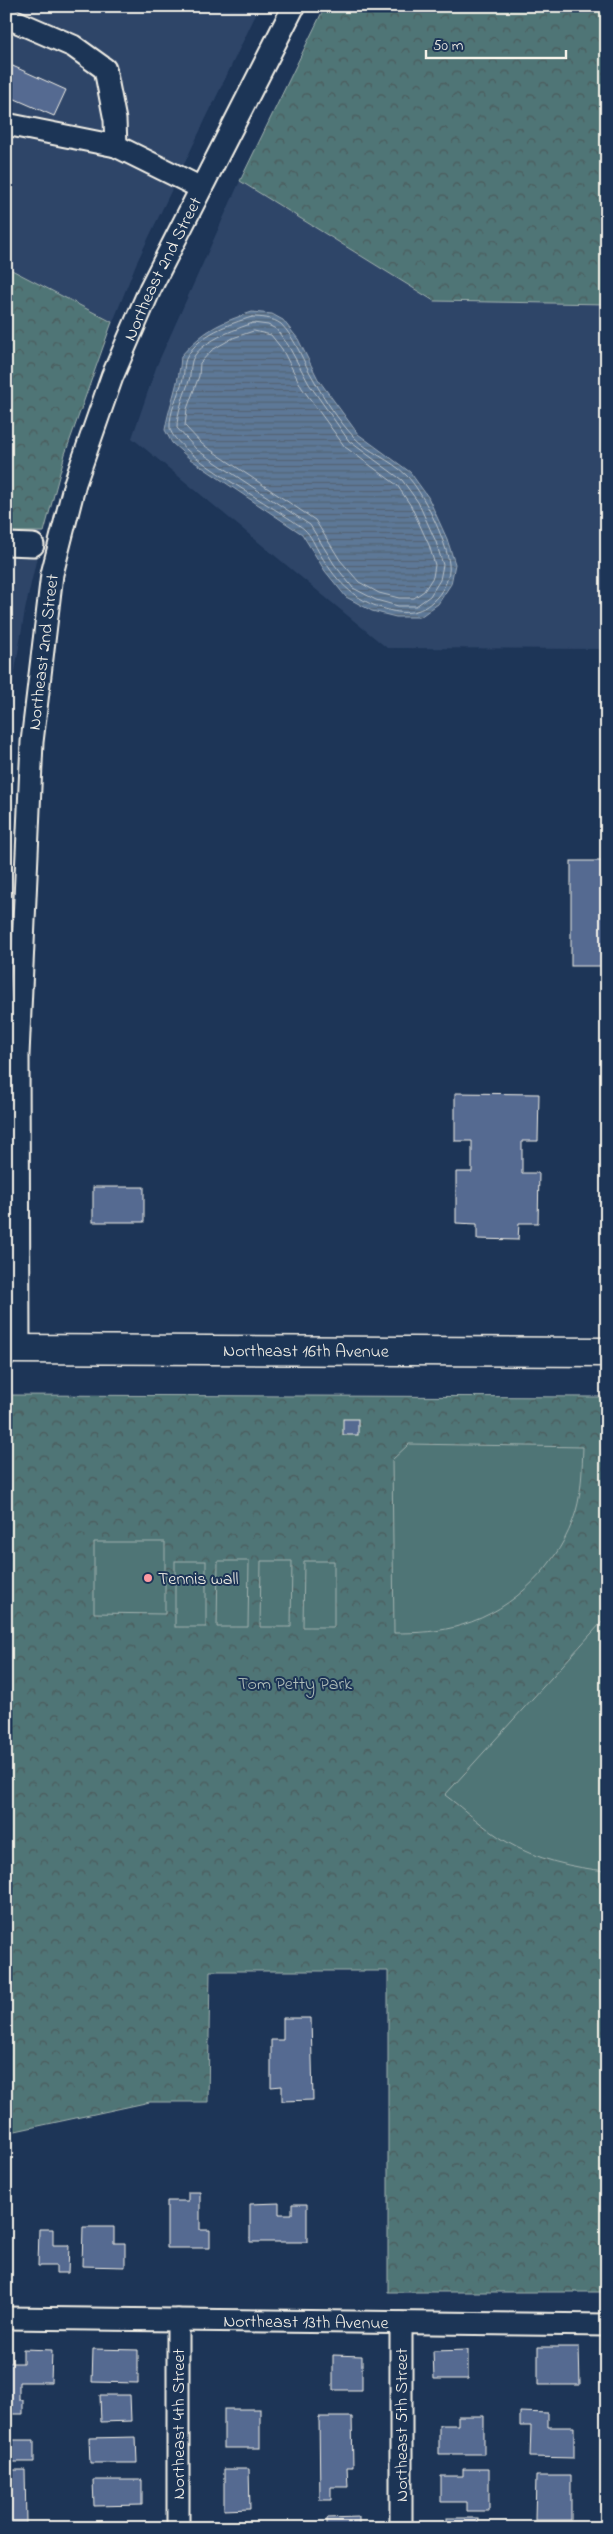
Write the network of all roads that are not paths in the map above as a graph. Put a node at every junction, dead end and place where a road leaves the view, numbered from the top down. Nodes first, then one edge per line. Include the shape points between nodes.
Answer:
1 (294, 6) edge
2 (6, 17) edge
3 (6, 124) edge
4 (116, 146) junction
5 (201, 188) junction
6 (6, 544) edge
7 (34, 545) dead end
8 (13, 1349) edge
9 (607, 1352) edge
10 (6, 2318) edge
11 (178, 2320) junction
12 (401, 2323) junction
13 (607, 2325) edge
14 (178, 2528) edge
15 (400, 2528) edge

1 - 5 street, Northeast 2nd Street
2 - 4 street via 73,46 105,69 115,120
3 - 4 street
4 - 5 street
5 - 8 street, Northeast 2nd Street via 150,289 112,377 75,482 52,574 30,781 18,1075
6 - 7 street
8 - 9 street, Northeast 16th Avenue
10 - 11 street, Northeast 13th Avenue
11 - 12 street, Northeast 13th Avenue
11 - 14 street, Northeast 4th Street
12 - 13 street, Northeast 13th Avenue
12 - 15 street, Northeast 5th Street

